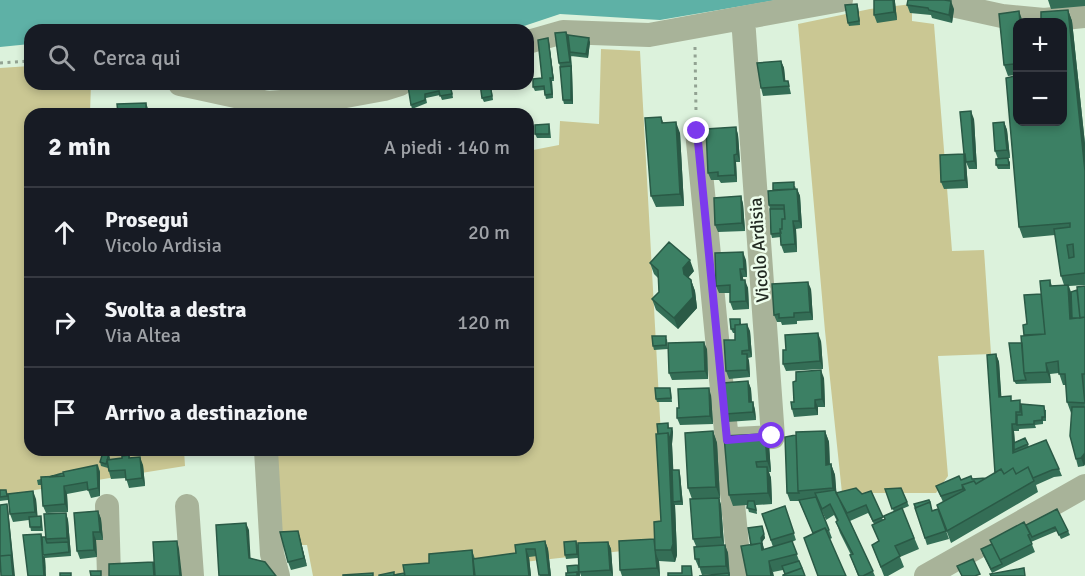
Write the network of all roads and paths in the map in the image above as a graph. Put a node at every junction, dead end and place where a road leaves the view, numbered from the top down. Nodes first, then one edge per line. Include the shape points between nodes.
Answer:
1 (841, 0) edge
2 (929, 0) edge
3 (743, 18) junction
4 (1084, 21) edge
5 (694, 27) junction
6 (534, 40) edge
7 (24, 61) edge
8 (0, 63) edge
9 (208, 90) edge
10 (378, 90) edge
11 (284, 108) edge
12 (697, 131) joint
13 (727, 440) junction
14 (266, 456) edge
15 (1085, 486) edge
16 (107, 506) dead end
17 (187, 506) dead end
18 (109, 576) edge
19 (192, 576) edge
20 (278, 576) edge
21 (740, 576) edge
22 (926, 576) edge

1 - 3 street
2 - 4 street via 1002,16
3 - 5 street
3 - 13 street, Vicolo Ardisia via 772,436
5 - 6 street via 648,35 563,32
5 - 12 path
7 - 8 path
9 - 11 street
10 - 11 street
12 - 13 street
13 - 21 street
14 - 20 street via 272,554
15 - 22 street
16 - 18 street
17 - 19 street

